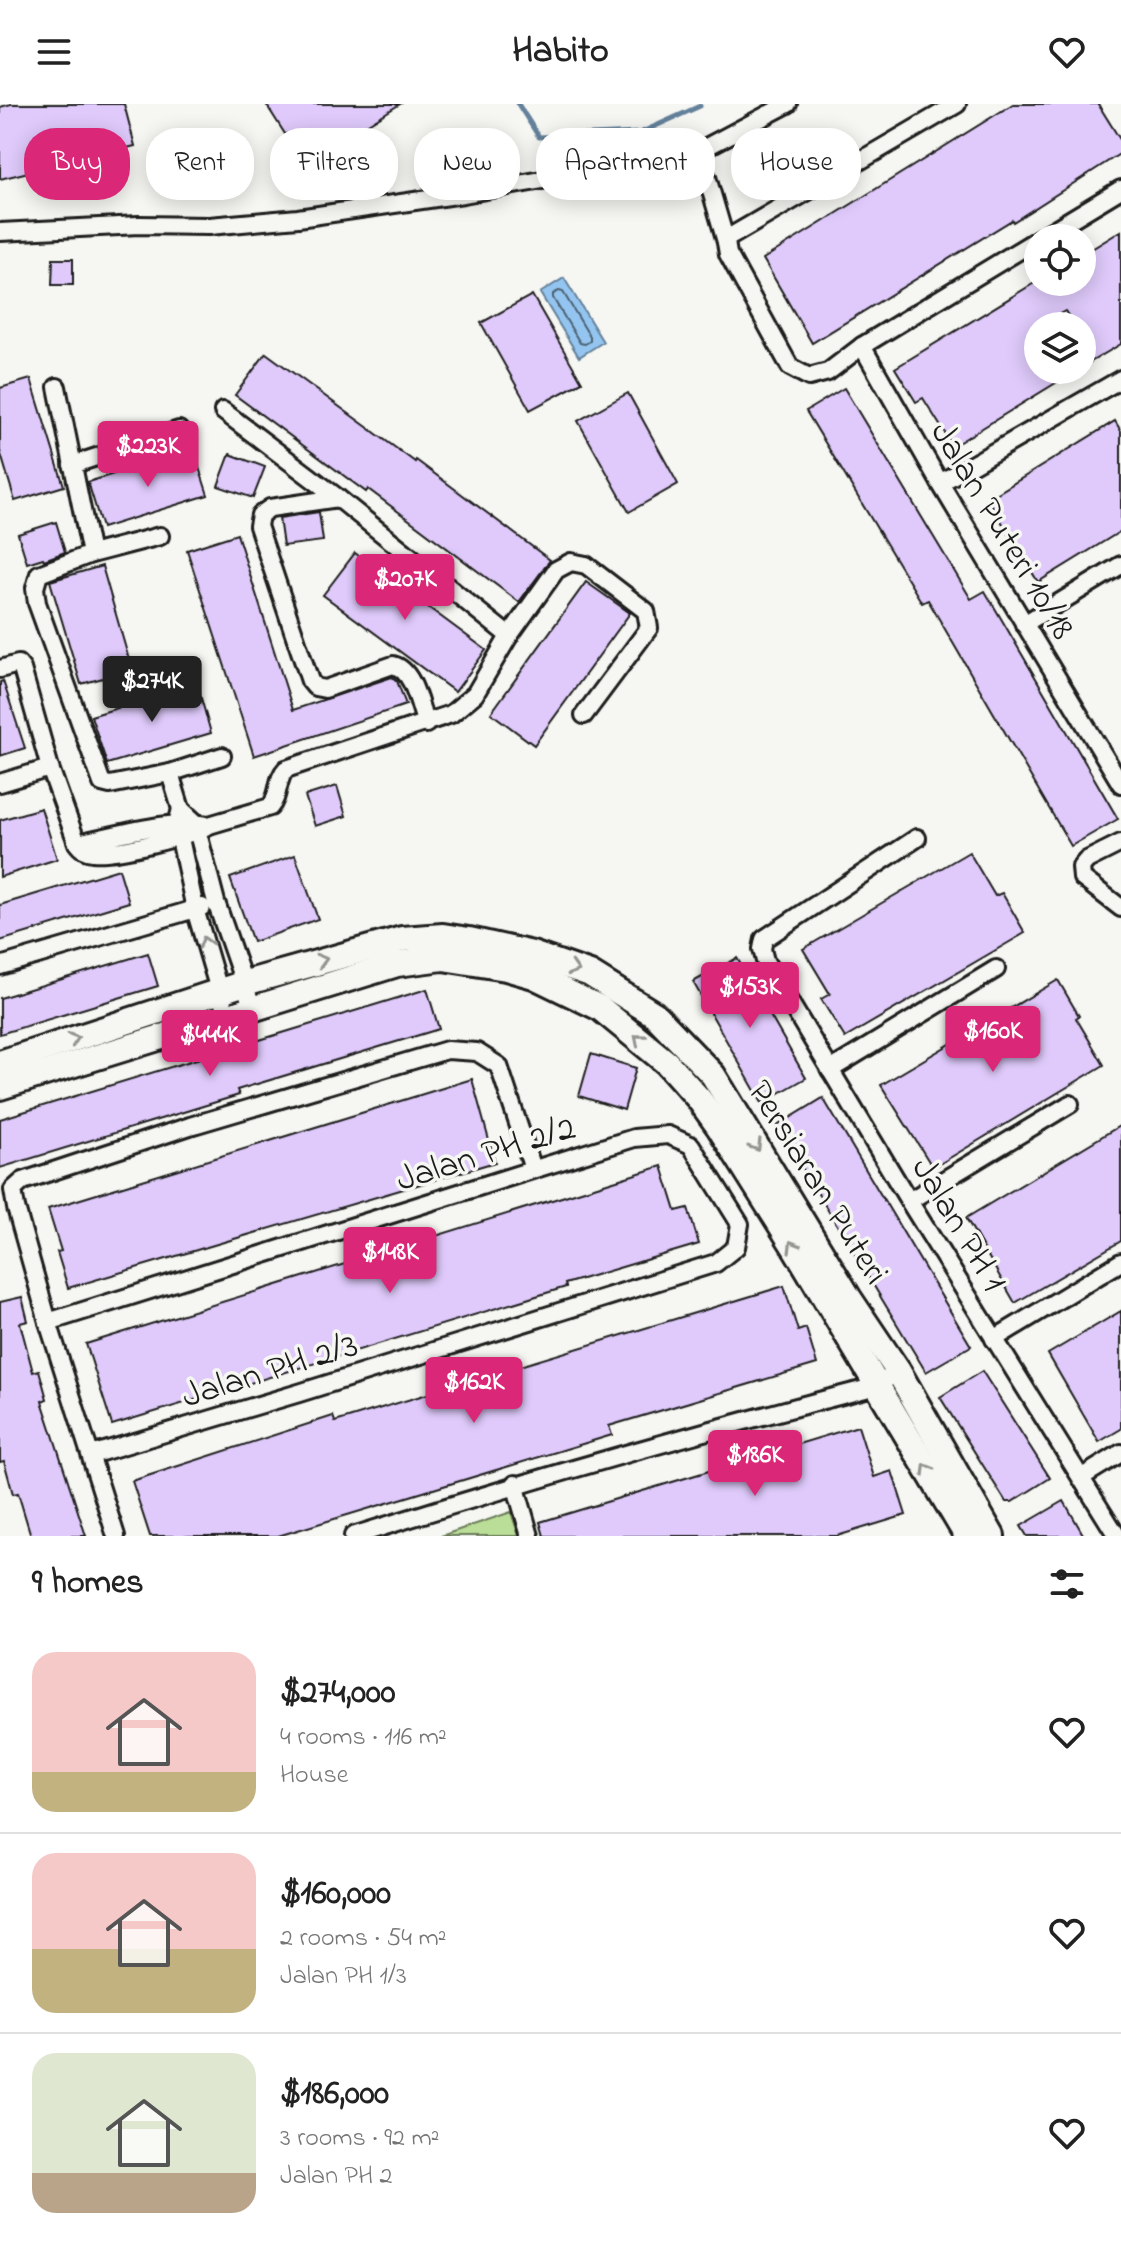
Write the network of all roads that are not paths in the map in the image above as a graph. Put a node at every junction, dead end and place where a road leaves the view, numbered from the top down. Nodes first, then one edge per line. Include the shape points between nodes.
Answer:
1 (788, 104) edge
2 (957, 104) edge
3 (715, 142) edge
4 (536, 181) edge
5 (1121, 189) edge
6 (715, 197) edge
7 (1064, 224) edge
8 (0, 232) edge
9 (731, 238) junction
10 (1024, 248) edge
11 (862, 346) junction
12 (1121, 379) edge
13 (57, 387) dead end
14 (223, 411) dead end
15 (179, 430) dead end
16 (72, 465) junction
17 (940, 483) junction
18 (338, 498) junction
19 (160, 536) dead end
20 (91, 554) junction
21 (1121, 565) edge
22 (1024, 624) junction
23 (509, 636) junction
24 (0, 669) edge
25 (584, 715) dead end
26 (426, 724) junction
27 (222, 756) dead end
28 (50, 768) junction
29 (170, 773) junction
30 (0, 783) edge
31 (1121, 784) edge
32 (179, 823) junction
33 (201, 826) junction
34 (917, 838) dead end
35 (1121, 843) edge
36 (216, 902) junction
37 (1121, 908) edge
38 (195, 909) junction
39 (0, 966) edge
40 (996, 969) dead end
41 (245, 983) junction
42 (218, 992) junction
43 (253, 1009) junction
44 (227, 1017) junction
45 (0, 1063) edge
46 (830, 1070) junction
47 (0, 1087) edge
48 (1070, 1104) dead end
49 (533, 1169) junction
50 (909, 1201) junction
51 (736, 1247) joint
52 (1121, 1262) edge
53 (48, 1322) junction
54 (994, 1339) junction
55 (898, 1371) junction
56 (877, 1386) junction
57 (1121, 1453) edge
58 (91, 1455) junction
59 (1082, 1477) junction
60 (515, 1484) junction
61 (116, 1536) edge
62 (353, 1536) edge
63 (530, 1536) edge
64 (967, 1536) edge
65 (992, 1536) edge
66 (1117, 1536) edge

1 - 3 street
2 - 9 street
4 - 8 street via 298,218
5 - 7 street
6 - 9 street
9 - 11 street via 728,254 790,367 809,377 828,372
10 - 11 street
11 - 17 street, Jalan Puteri 10/18
12 - 17 street
13 - 16 street
14 - 18 street
15 - 16 street
16 - 20 street
17 - 22 street, Jalan Puteri 10/18
18 - 23 street
18 - 26 street via 270,508 260,515 258,526 310,681 325,689 400,667
19 - 20 street
20 - 29 street via 39,574 37,603 102,783
21 - 22 street
22 - 31 street, Jalan Puteri 10/18
23 - 25 street via 556,570 571,562 586,565 646,611 649,628
23 - 26 street via 475,694 451,714
24 - 28 street via 18,664 22,669
26 - 33 street via 286,769 270,807
27 - 29 street
28 - 30 street
28 - 32 street via 80,848 100,852
29 - 32 street
32 - 33 street
32 - 33 street
32 - 38 street
33 - 36 street
34 - 46 street, Jalan PH 1 via 764,939 765,961
35 - 37 street via 1081,867 1082,878
36 - 38 street
36 - 41 street
38 - 39 street
42 -> 38 street
40 - 46 street
41 - 42 main road, Persiaran Puteri
41 - 43 street
41 -> 55 main road, Persiaran Puteri via 385,942 443,936 532,954 622,991 654,1014 713,1075
42 - 44 street
45 -> 42 main road, Persiaran Puteri
43 - 44 main road, Persiaran Puteri
56 -> 43 main road, Persiaran Puteri via 699,1099 667,1063 600,1008 534,976 443,958 397,964
44 - 47 main road, Persiaran Puteri
46 - 50 street, Jalan PH 1
48 - 50 street
49 - 51 street, Jalan PH 2/2 via 634,1138 668,1135 691,1145 740,1224
49 - 53 street, Jalan PH 2/2
49 - 53 street via 499,1066 477,1052 447,1050 190,1126 23,1181 13,1190
50 - 54 street, Jalan PH 1
51 - 58 street, Jalan PH 2/3 via 716,1263
52 - 54 street
53 - 58 street
54 - 59 street, Jalan PH 1
55 - 56 street
55 - 65 main road, Persiaran Puteri
56 - 60 street
64 -> 56 main road, Persiaran Puteri
57 - 59 street
58 - 61 street
59 - 66 street, Jalan PH 1
60 - 62 street
60 - 63 street

